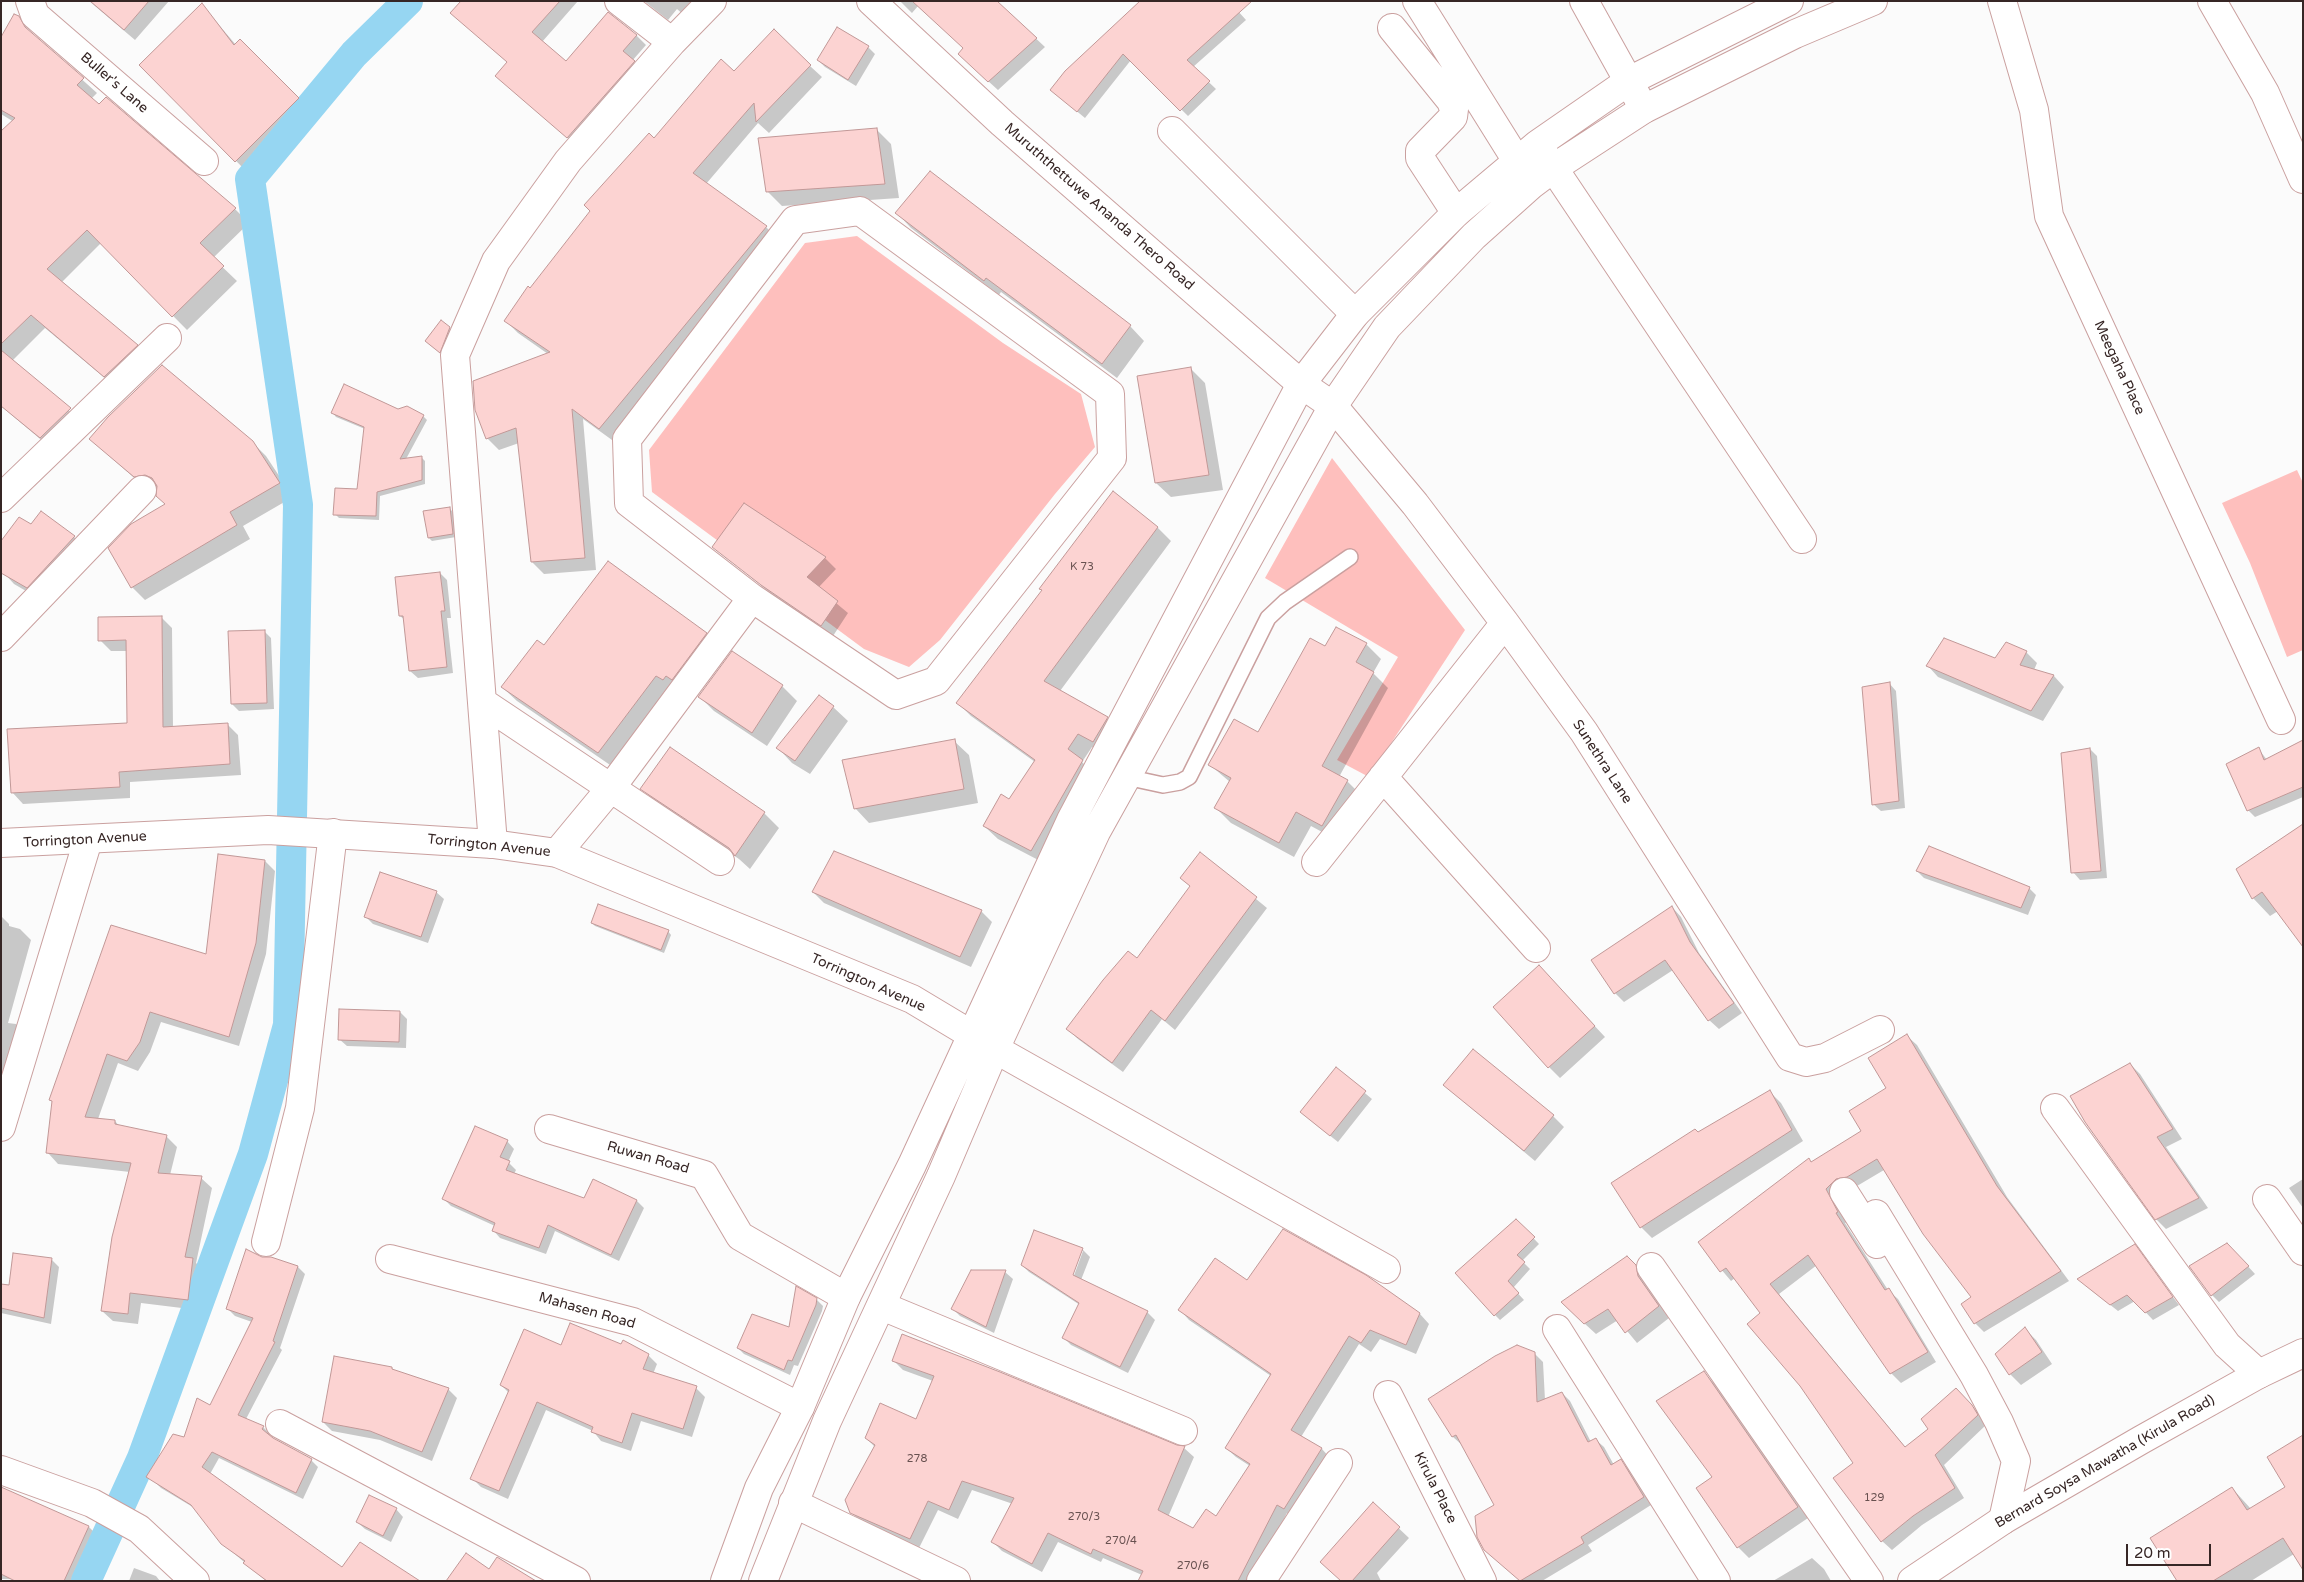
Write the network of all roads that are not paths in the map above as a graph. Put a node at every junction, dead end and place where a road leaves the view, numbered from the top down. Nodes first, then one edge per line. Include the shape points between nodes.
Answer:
1 (30, 1) edge
2 (619, 1) edge
3 (712, 1) edge
4 (871, 1) edge
5 (1417, 1) edge
6 (1584, 1) edge
7 (1873, 1) edge
8 (2002, 1) edge
9 (2212, 1) edge
10 (1783, 2) edge
11 (1392, 28) dead end
12 (672, 42) junction
13 (1629, 81) junction
14 (1644, 109) junction
15 (1172, 131) dead end
16 (1527, 152) junction
17 (204, 161) dead end
18 (1555, 167) junction
19 (2303, 179) edge
20 (1456, 213) junction
21 (1355, 314) junction
22 (167, 338) dead end
23 (1301, 384) junction
24 (1333, 406) junction
25 (142, 490) dead end
26 (1, 498) edge
27 (1802, 539) dead end
28 (1350, 557) dead end
29 (752, 598) junction
30 (1505, 623) junction
31 (1, 637) edge
32 (482, 702) junction
33 (2281, 720) dead end
34 (1126, 777) junction
35 (1382, 777) junction
36 (610, 789) junction
37 (333, 833) junction
38 (88, 840) junction
39 (1, 843) edge
40 (493, 844) junction
41 (557, 853) junction
42 (720, 861) dead end
43 (1316, 862) dead end
44 (1536, 948) dead end
45 (1880, 1030) dead end
46 (972, 1035) junction
47 (995, 1049) junction
48 (2055, 1108) dead end
49 (1, 1127) edge
50 (550, 1129) dead end
51 (1844, 1192) dead end
52 (2267, 1200) dead end
53 (1876, 1214) dead end
54 (266, 1242) dead end
55 (2303, 1251) edge
56 (390, 1259) dead end
57 (1651, 1267) dead end
58 (1386, 1269) dead end
59 (846, 1297) junction
60 (882, 1306) junction
61 (1557, 1329) dead end
62 (2303, 1353) edge
63 (2259, 1374) junction
64 (1388, 1395) dead end
65 (800, 1407) junction
66 (1999, 1422) junction
67 (280, 1424) dead end
68 (1183, 1431) dead end
69 (1338, 1462) dead end
70 (1, 1470) edge
71 (794, 1503) junction
72 (2003, 1520) junction
73 (195, 1581) edge
74 (576, 1581) edge
75 (725, 1581) edge
76 (763, 1581) edge
77 (956, 1581) edge
78 (1261, 1581) edge
79 (1482, 1581) edge
80 (1716, 1581) edge
81 (1869, 1581) edge
82 (1912, 1581) edge

1 - 17 street, Buller's Lane via 35,15
2 - 12 street
3 - 12 street
4 - 23 street, Muruththettuwe Ananda Thero Road via 1002,123
5 - 16 street
6 - 13 street
7 - 14 street via 1795,34
8 - 33 street, Meegaha Place via 2034,110 2049,216
9 - 19 street via 2266,93
10 - 13 street
11 - 20 street via 1454,109 1453,117 1420,152 1420,158
12 - 32 street via 568,161 496,261 455,355
13 - 14 street
13 - 16 street
14 - 18 street
15 - 21 street
16 - 18 street
16 - 20 street
18 - 24 street via 1474,236 1387,327
18 - 27 street
20 - 21 street
21 - 23 street
22 - 26 street
23 - 24 street, Muruththettuwe Ananda Thero Road
23 - 46 street via 1071,820
24 - 30 street, Sunethra Lane via 1415,504
24 - 34 street
25 - 31 street
28 - 34 lane via 1285,602 1268,618 1190,776 1180,782 1163,785
29 - 29 street via 896,695 936,681 1112,458 1110,394 860,212 796,220 627,439 629,503
29 - 36 street
30 - 35 street
30 - 45 street, Sunethra Lane via 1584,732 1790,1057 1806,1062 1825,1058
32 - 36 street
32 - 40 street
34 - 47 street via 1096,832
35 - 43 street
35 - 44 street
36 - 41 street
36 - 42 street
37 - 38 street, Torrington Avenue via 268,830
37 - 40 street, Torrington Avenue
37 - 54 street via 300,1108
38 - 39 street, Torrington Avenue
38 - 49 street
40 - 41 street, Torrington Avenue
41 - 46 street, Torrington Avenue via 912,999
46 - 47 street, Torrington Avenue
46 - 59 street
47 - 58 street, Torrington Avenue
47 - 60 street
48 - 63 street via 2227,1345
50 - 59 street, Ruwan Road via 704,1175 740,1236
51 - 66 street via 1962,1379
52 - 55 street
53 - 66 street
56 - 65 street, Mahasen Road via 633,1322
57 - 81 street
59 - 65 street
60 - 68 street
60 - 71 street via 827,1421
61 - 80 street
62 - 63 street, Bernard Soysa Mawatha (Kirula Road)
63 - 72 street, Bernard Soysa Mawatha (Kirula Road)
64 - 79 street, Kirula Place
65 - 75 street via 759,1488
66 - 72 street via 2016,1461
67 - 74 street
69 - 78 street
70 - 73 street via 92,1503 139,1529
71 - 76 street
71 - 77 street
72 - 82 street, Bernard Soysa Mawatha (Kirula Road)

